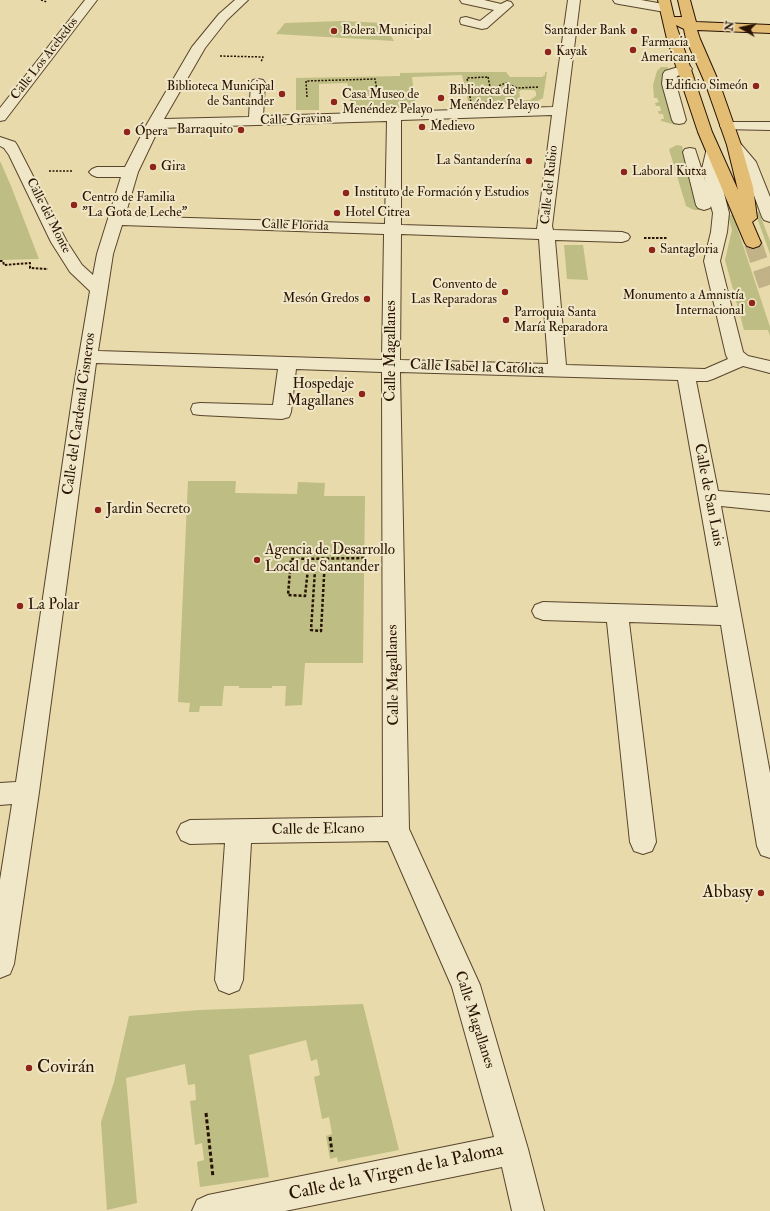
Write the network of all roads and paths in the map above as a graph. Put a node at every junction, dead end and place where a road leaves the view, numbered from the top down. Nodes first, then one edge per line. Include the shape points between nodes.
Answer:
1 (41, 0) edge
2 (91, 0) edge
3 (242, 0) edge
4 (466, 0) edge
5 (574, 0) edge
6 (619, 0) edge
7 (684, 0) edge
8 (47, 2) dead end
9 (664, 4) edge
10 (466, 21) dead end
11 (689, 26) junction
12 (770, 29) edge
13 (674, 39) junction
14 (194, 54) junction
15 (260, 65) dead end
16 (685, 69) junction
17 (488, 77) dead end
18 (258, 83) dead end
19 (490, 88) dead end
20 (497, 88) junction
21 (469, 90) dead end
22 (516, 90) dead end
23 (503, 92) dead end
24 (379, 101) dead end
25 (559, 111) junction
26 (0, 117) edge
27 (394, 117) junction
28 (308, 119) junction
29 (679, 120) dead end
30 (256, 121) junction
31 (154, 124) junction
32 (727, 126) junction
33 (770, 126) edge
34 (0, 141) edge
35 (734, 145) junction
36 (690, 152) dead end
37 (712, 152) junction
38 (52, 171) dead end
39 (68, 171) dead end
40 (97, 172) dead end
41 (130, 172) junction
42 (765, 188) edge
43 (770, 217) edge
44 (116, 220) junction
45 (392, 229) junction
46 (719, 232) junction
47 (546, 235) junction
48 (622, 237) dead end
49 (0, 261) edge
50 (51, 269) dead end
51 (98, 290) junction
52 (88, 357) junction
53 (742, 360) junction
54 (288, 363) junction
55 (392, 365) junction
56 (770, 367) edge
57 (557, 370) junction
58 (686, 375) junction
59 (200, 409) dead end
60 (709, 498) junction
61 (770, 503) edge
62 (393, 557) junction
63 (325, 559) junction
64 (543, 611) dead end
65 (617, 613) junction
66 (731, 616) junction
67 (27, 792) junction
68 (0, 794) edge
69 (396, 829) junction
70 (239, 831) junction
71 (190, 832) dead end
72 (643, 842) dead end
73 (770, 846) edge
74 (0, 964) edge
75 (229, 980) dead end
76 (206, 1113) dead end
77 (513, 1149) junction
78 (212, 1210) edge
79 (528, 1211) edge

1 - 8 path
2 - 26 street, Calle Los Acebedos
3 - 14 street, Calle del Cardenal Cisneros via 223,17
4 - 10 street via 505,6 482,25
5 - 25 street, Calle del Rubio
6 - 9 street
7 - 11 main road
9 - 11 main road via 680,22
9 - 13 main road
11 - 12 main road
11 - 13 main road via 677,33
11 - 32 main road
13 - 16 main road
14 - 15 path via 263,57
14 - 31 street, Calle del Cardenal Cisneros
16 - 29 street via 670,74 669,84
16 - 37 main road
17 - 21 path via 467,78
18 - 30 street
19 - 20 path
20 - 22 path via 506,83 515,86
20 - 23 path
24 - 28 path via 375,79 306,81
25 - 27 street, Calle Gravina
25 - 47 street, Calle del Rubio via 544,226
27 - 28 street, Calle Gravina
27 - 45 street, Calle Magallanes
28 - 30 street, Calle Gravina
30 - 31 street, Calle Gravina
31 - 41 street, Calle del Cardenal Cisneros
32 - 33 street
32 - 35 main road
34 - 51 street, Calle del Monte via 10,145 30,170 59,242 76,268
35 - 37 main road via 745,187 752,243
35 - 42 street via 750,162
36 - 46 street via 706,209
37 - 46 street via 710,169 721,213
38 - 39 path
40 - 41 street
41 - 44 street, Calle del Cardenal Cisneros
42 - 43 street
44 - 45 street, Calle Florida
44 - 51 street, Calle del Cardenal Cisneros via 105,254
45 - 47 street, Calle Florida
45 - 55 street, Calle Magallanes
46 - 53 street via 712,261 735,355
47 - 48 street, Calle Florida
47 - 57 street, Calle del Rubio
49 - 50 path via 3,261 4,265 30,263 30,268
51 - 52 street, Calle del Cardenal Cisneros
52 - 54 street, Calle Isabel la Católica
52 - 67 street, Calle del Cardenal Cisneros
53 - 56 street
53 - 58 street, Calle Isabel la Católica via 707,375
54 - 55 street, Calle Isabel la Católica
54 - 59 street via 282,412
55 - 57 street, Calle Isabel la Católica
55 - 62 street, Calle Magallanes
57 - 58 street, Calle Isabel la Católica
58 - 60 street, Calle de San Luis
60 - 61 street
60 - 66 street, Calle de San Luis
62 - 63 path
62 - 69 street, Calle Magallanes
63 - 63 path via 321,631 311,630 315,570 308,569 305,596 288,595 291,559
64 - 65 street
65 - 66 street
65 - 72 street
66 - 73 street, Calle de San Luis
67 - 68 street
67 - 74 street, Calle del Cardenal Cisneros
69 - 70 street, Calle de Elcano
69 - 77 street, Calle Magallanes via 466,985
70 - 71 street, Calle de Elcano
70 - 75 street
76 - 78 path
77 - 78 street, Calle de la Virgen de la Paloma
77 - 79 street, Calle Magallanes

